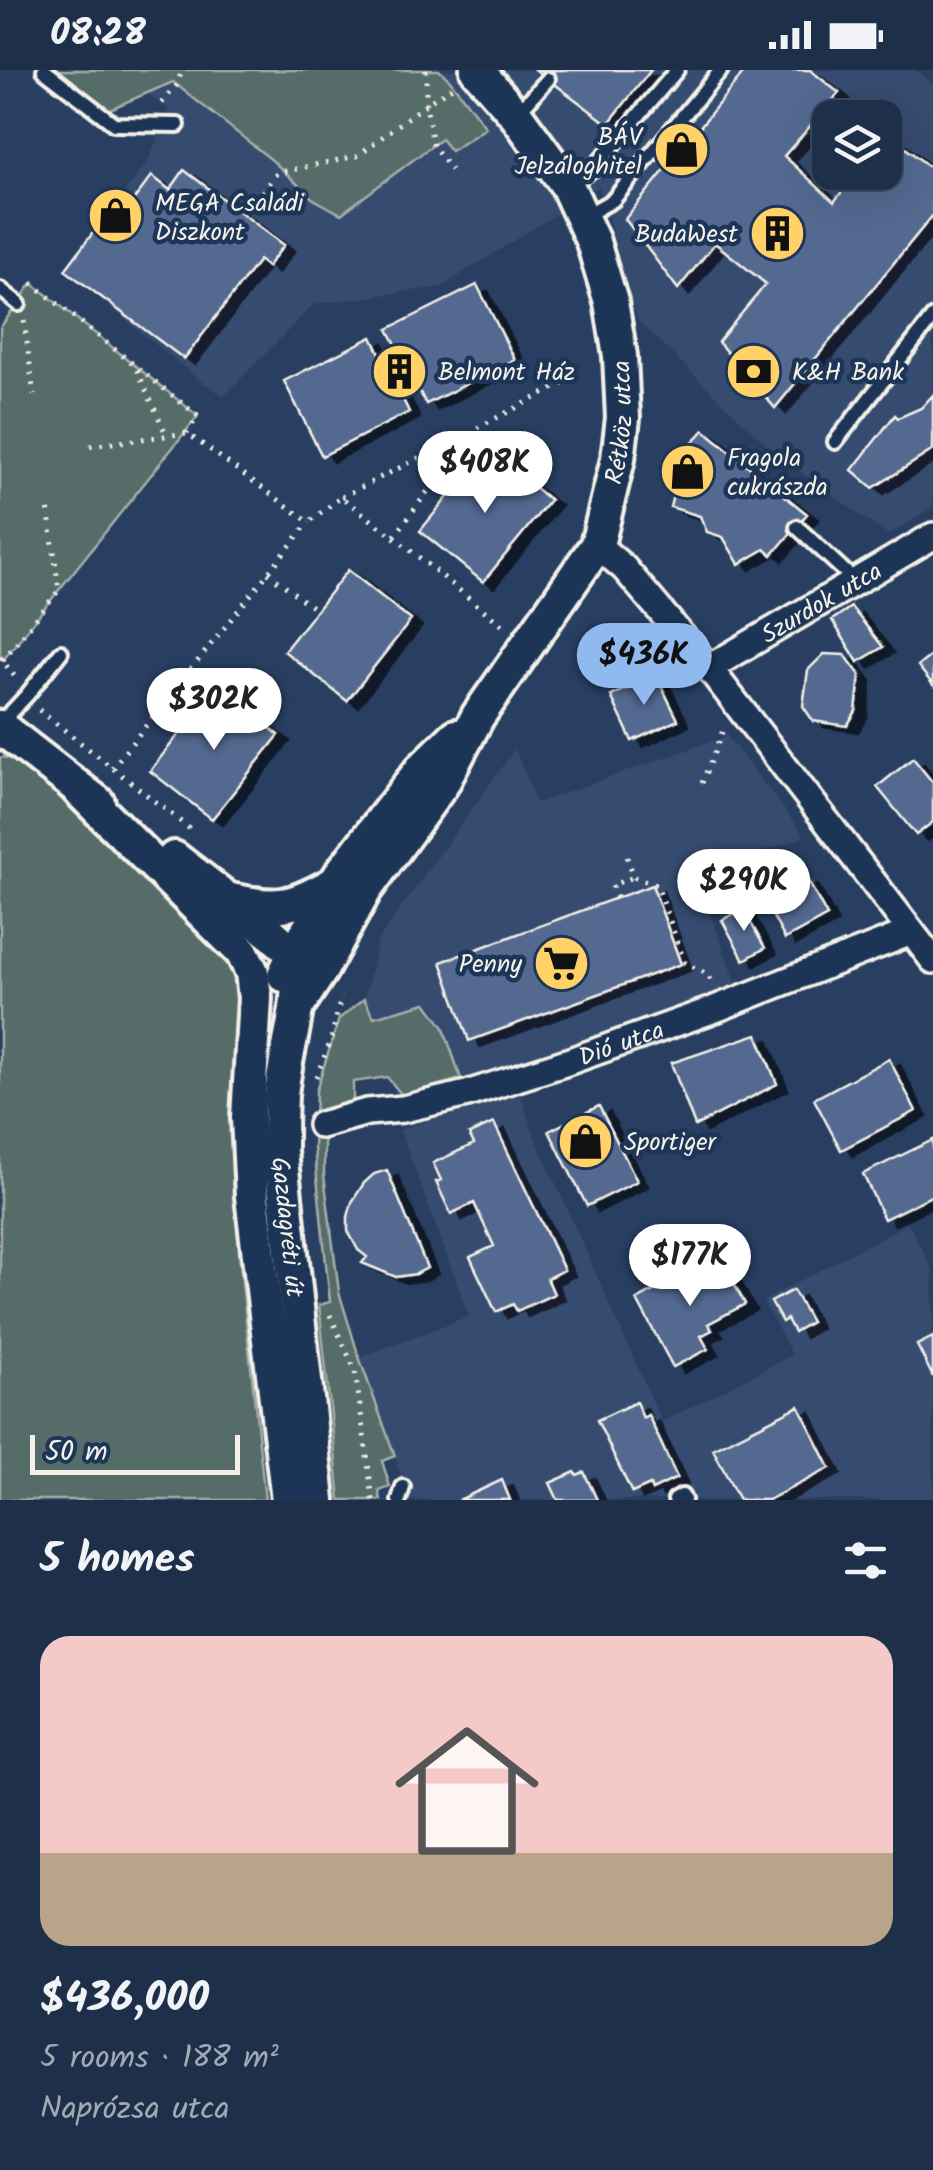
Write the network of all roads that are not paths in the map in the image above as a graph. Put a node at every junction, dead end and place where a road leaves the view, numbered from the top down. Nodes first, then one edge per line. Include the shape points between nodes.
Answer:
1 (44, 70) edge
2 (677, 70) edge
3 (722, 70) edge
4 (467, 77) edge
5 (548, 80) dead end
6 (516, 115) junction
7 (178, 126) dead end
8 (567, 185) junction
9 (583, 216) junction
10 (0, 289) edge
11 (20, 304) dead end
12 (933, 317) edge
13 (835, 442) dead end
14 (797, 527) dead end
15 (933, 536) edge
16 (597, 545) junction
17 (856, 582) junction
18 (62, 652) dead end
19 (709, 668) junction
20 (478, 716) junction
21 (0, 725) edge
22 (79, 790) junction
23 (335, 883) junction
24 (180, 889) junction
25 (226, 899) junction
26 (911, 932) junction
27 (933, 960) edge
28 (309, 968) junction
29 (298, 1005) joint
30 (250, 1093) junction
31 (321, 1124) dead end
32 (288, 1500) edge
33 (318, 1500) edge
34 (675, 1500) edge
35 (684, 1500) edge

1 - 7 lane via 114,124
2 - 8 lane via 594,169
3 - 9 lane via 613,200
4 - 6 street, Rétköz utca
5 - 6 lane
6 - 8 street, Rétköz utca
8 - 9 street, Rétköz utca
9 - 16 street, Rétköz utca via 608,291 624,418
10 - 11 lane
12 - 13 lane
14 - 17 lane
15 - 17 street, Szurdok utca
16 - 19 street
16 - 20 street, Rétköz utca
17 - 19 street, Szurdok utca
18 - 21 lane
19 - 26 street
20 - 23 street, Rétköz utca via 421,770
20 - 28 street, Rétköz utca via 442,784
21 - 22 street, Gazdagréti út
22 - 24 street, Gazdagréti út
22 - 25 street, Gazdagréti út
23 - 25 street via 281,907
23 - 28 street, Rétköz utca
24 - 28 street via 263,950
24 - 30 street, Gazdagréti út via 242,952 252,972
25 - 28 street, Gazdagréti út
26 - 27 street
26 - 31 street, Dió utca via 567,1062 451,1098
28 - 29 street, Rétköz utca
28 - 30 street, Gazdagréti út via 275,999
29 - 33 street, Gazdagréti út via 281,1094 280,1151
30 - 32 street, Gazdagréti út via 252,1196
34 - 35 lane

